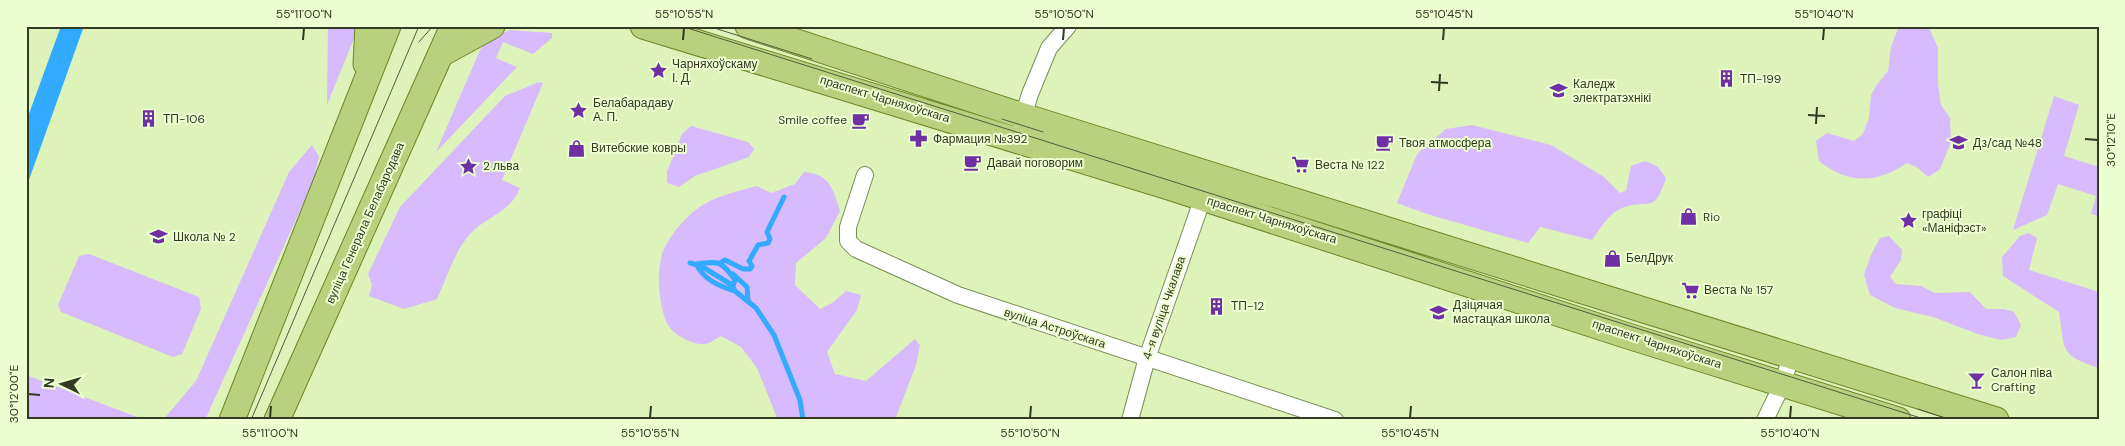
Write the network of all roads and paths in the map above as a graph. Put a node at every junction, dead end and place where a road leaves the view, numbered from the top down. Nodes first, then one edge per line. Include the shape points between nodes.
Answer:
1 (368, 26) edge
2 (388, 26) edge
3 (453, 26) edge
4 (492, 26) edge
5 (643, 26) edge
6 (748, 26) edge
7 (1068, 26) edge
8 (441, 54) junction
9 (364, 87) junction
10 (1023, 116) junction
11 (1016, 140) junction
12 (1211, 173) junction
13 (865, 175) dead end
14 (1203, 198) junction
15 (1791, 356) junction
16 (1146, 358) junction
17 (1783, 383) junction
18 (232, 420) edge
19 (277, 420) edge
20 (1130, 420) edge
21 (1335, 420) edge
22 (1765, 420) edge
23 (1898, 420) edge
24 (1996, 420) edge

1 - 9 main road
2 - 9 main road
3 - 8 main road, вуліца Генерала Белабародава
4 - 8 main road
5 - 11 main road, праспект Чарняхоўскага
6 - 10 main road, праспект Чарняхоўскага
7 - 10 street via 1049,48
8 - 19 main road, вуліца Генерала Белабародава
9 - 18 main road
10 - 11 street
10 - 12 main road, праспект Чарняхоўскага
11 - 14 main road, праспект Чарняхоўскага
12 - 14 street, 4-я вуліца Чкалава
12 - 15 main road, праспект Чарняхоўскага
13 - 16 street, вуліца Астроўскага via 848,227 848,241 856,249 958,295
14 - 16 street, 4-я вуліца Чкалава
14 - 17 main road, праспект Чарняхоўскага
15 - 17 street
15 - 24 main road, праспект Чарняхоўскага
16 - 20 street, 4-я вуліца Чкалава
16 - 21 street, вуліца Астроўскага
17 - 22 street
17 - 23 main road, праспект Чарняхоўскага

